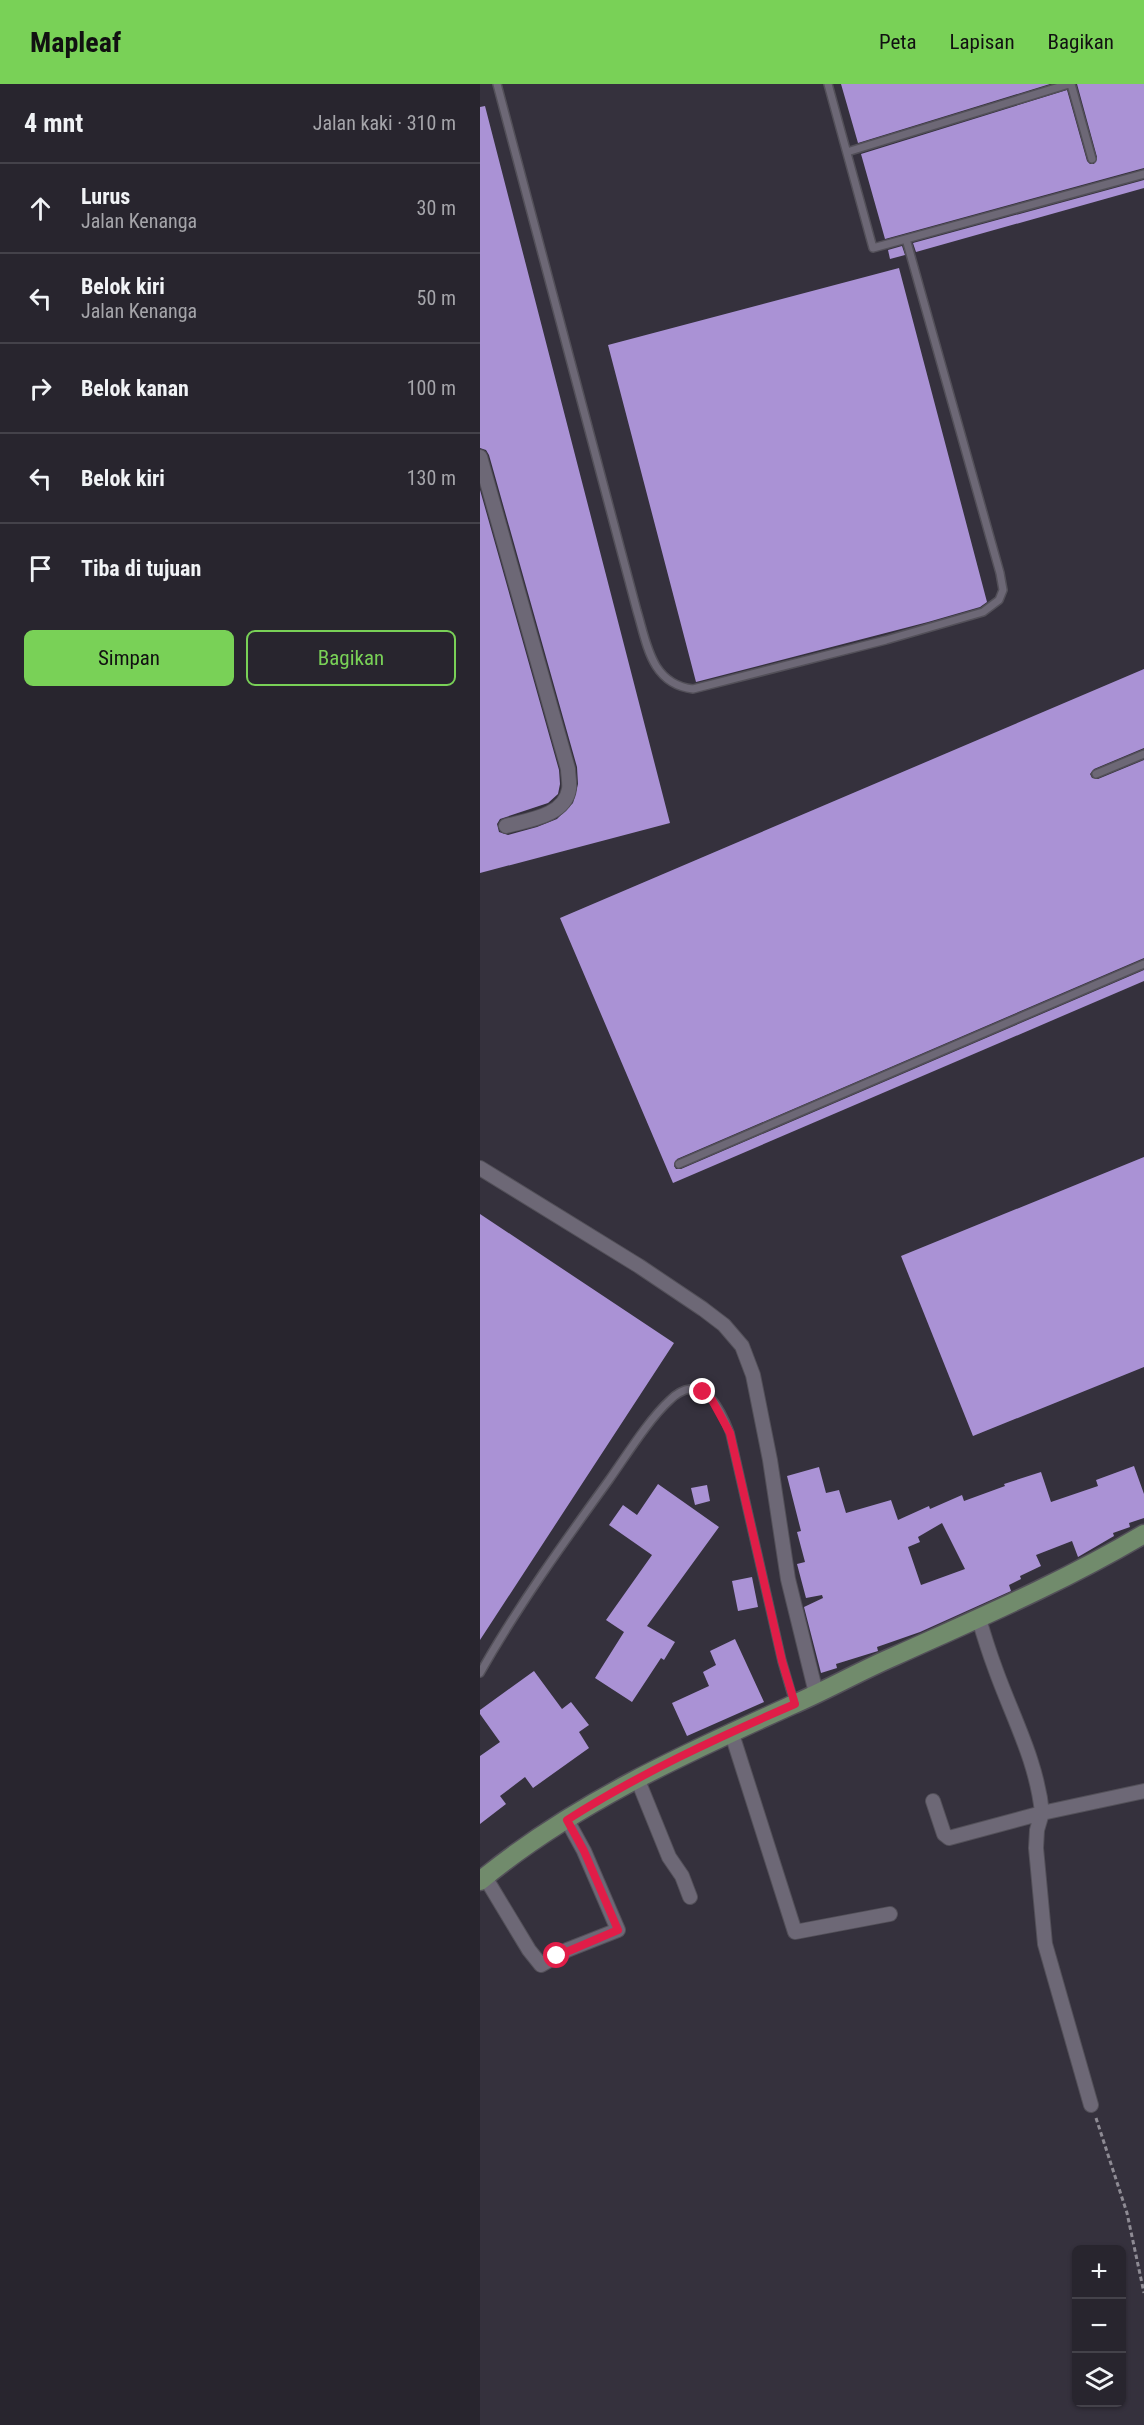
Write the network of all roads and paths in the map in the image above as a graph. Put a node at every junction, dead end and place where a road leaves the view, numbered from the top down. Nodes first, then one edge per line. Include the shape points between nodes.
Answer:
1 (507, 84) edge
2 (828, 84) edge
3 (1070, 84) edge
4 (498, 85) edge
5 (847, 152) junction
6 (1092, 159) dead end
7 (1144, 174) edge
8 (906, 239) junction
9 (480, 457) edge
10 (1144, 754) edge
11 (1096, 774) dead end
12 (507, 826) dead end
13 (1144, 964) edge
14 (679, 1164) dead end
15 (480, 1168) edge
16 (1144, 1534) edge
17 (979, 1619) junction
18 (480, 1673) edge
19 (816, 1693) junction
20 (795, 1704) junction
21 (731, 1731) junction
22 (637, 1778) junction
23 (1144, 1791) edge
24 (933, 1801) dead end
25 (1042, 1813) junction
26 (567, 1820) junction
27 (482, 1879) edge
28 (690, 1897) dead end
29 (890, 1914) dead end
30 (1091, 2105) joint
31 (1144, 2293) edge

1 - 4 lane
2 - 5 lane
3 - 5 lane
3 - 6 lane
4 - 8 lane via 637,611 659,672 682,687 693,689 886,640 983,612 999,600 1003,590 1000,573
5 - 8 lane via 873,248
7 - 8 lane
9 - 12 street via 568,769 569,788 560,807
10 - 11 lane
13 - 14 lane
15 - 19 street via 639,1266 724,1325 742,1346 753,1375 788,1579
16 - 17 main road via 1082,1570
17 - 19 main road
17 - 25 street via 1024,1738
18 - 20 lane via 630,1450 669,1401 679,1392 691,1389 712,1400 730,1433
19 - 20 main road
20 - 21 main road
21 - 22 main road
21 - 29 street via 795,1932
22 - 26 main road
22 - 28 street
23 - 25 street
24 - 25 street via 944,1834 949,1838
25 - 30 street via 1036,1848 1045,1944
26 - 27 main road
26 - 27 street via 618,1930 541,1965
30 - 31 path via 1127,2213

